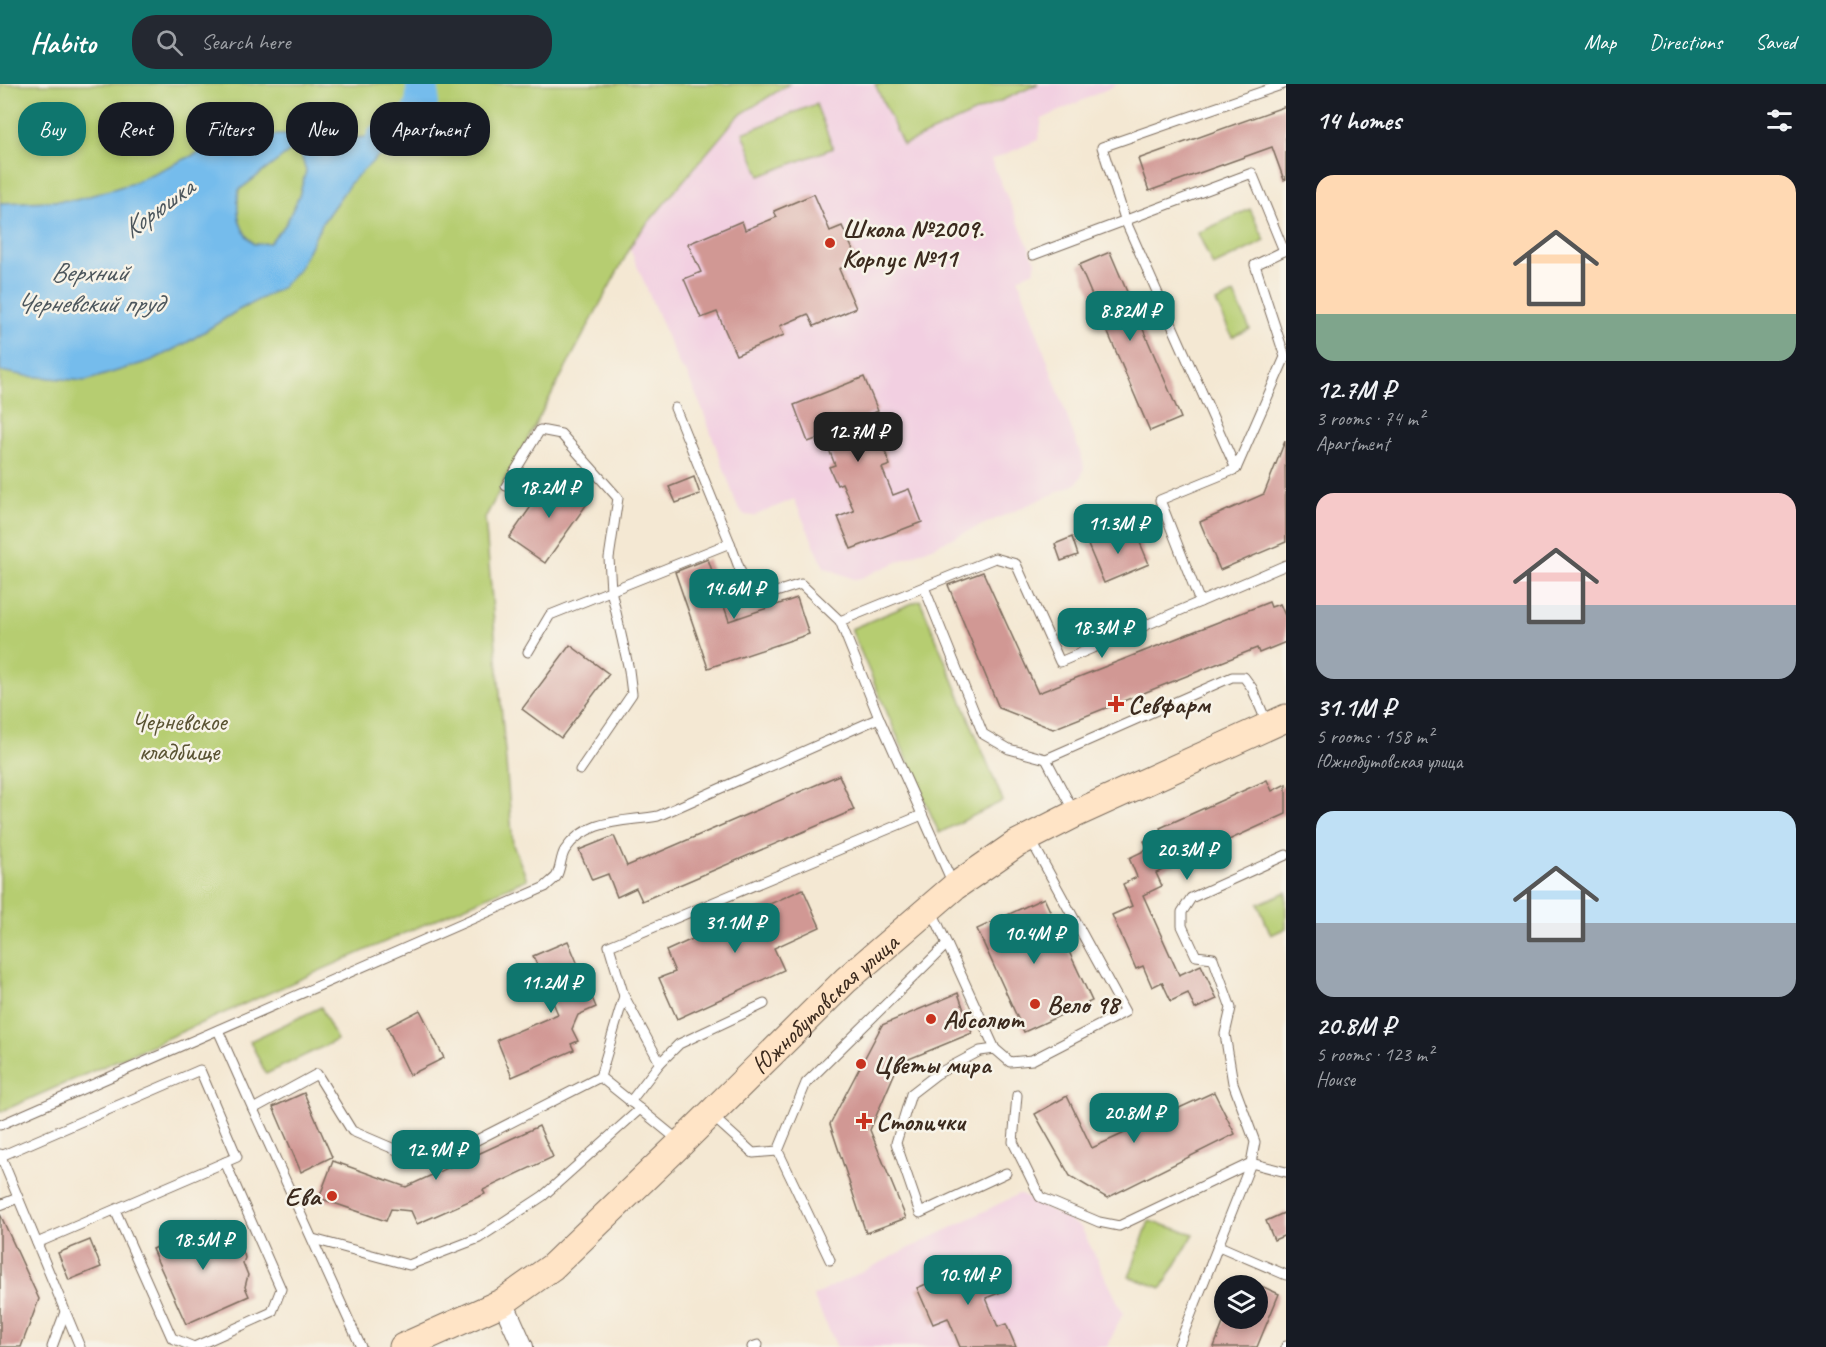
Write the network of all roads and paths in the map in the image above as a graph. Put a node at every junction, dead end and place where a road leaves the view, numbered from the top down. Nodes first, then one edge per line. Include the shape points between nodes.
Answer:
1 (1284, 84) edge
2 (1126, 222) junction
3 (1285, 250) edge
4 (1033, 255) dead end
5 (675, 408) dead end
6 (1236, 470) junction
7 (506, 486) dead end
8 (730, 543) junction
9 (1286, 565) edge
10 (924, 587) junction
11 (611, 590) junction
12 (1200, 602) junction
13 (840, 621) junction
14 (528, 652) dead end
15 (879, 718) junction
16 (1277, 722) edge
17 (1046, 759) junction
18 (580, 770) dead end
19 (1075, 814) junction
20 (922, 815) junction
21 (1029, 837) junction
22 (1286, 855) edge
23 (954, 887) junction
24 (930, 907) junction
25 (947, 944) junction
26 (624, 996) junction
27 (764, 1004) dead end
28 (218, 1030) junction
29 (995, 1049) junction
30 (660, 1063) junction
31 (600, 1077) junction
32 (1017, 1095) dead end
33 (630, 1102) junction
34 (253, 1109) junction
35 (640, 1109) junction
36 (710, 1114) junction
37 (0, 1125) edge
38 (681, 1143) junction
39 (778, 1151) junction
40 (0, 1155) edge
41 (225, 1162) junction
42 (1251, 1163) junction
43 (1286, 1172) edge
44 (1005, 1173) dead end
45 (18, 1198) junction
46 (0, 1205) edge
47 (115, 1210) junction
48 (314, 1239) junction
49 (37, 1243) junction
50 (1218, 1246) junction
51 (830, 1260) dead end
52 (1286, 1275) edge
53 (503, 1302) junction
54 (65, 1312) junction
55 (52, 1347) edge
56 (80, 1347) edge
57 (361, 1347) edge
58 (403, 1347) edge
59 (523, 1347) edge
60 (1178, 1347) edge

1 - 2 lane via 1102,147
2 - 3 lane via 1252,173
2 - 4 lane
2 - 6 lane
3 - 6 lane via 1256,265 1285,357
5 - 8 lane
6 - 12 lane via 1160,500
7 - 11 lane via 540,430 561,434 618,498 609,558
8 - 11 lane
8 - 13 lane via 751,600 801,584
9 - 12 lane
10 - 12 lane via 995,558 1016,564 1060,662
10 - 13 lane
10 - 17 lane via 983,734 1009,749
11 - 14 lane via 550,615
11 - 18 lane via 632,694
13 - 15 lane
15 - 20 lane
15 - 28 lane via 658,816 600,824 577,837 564,851 556,877 545,887
16 - 17 lane via 1244,677 1232,677
16 - 19 street, Южнобутовская улица
17 - 19 lane
19 - 21 street, Южнобутовская улица
20 - 23 lane
20 - 26 lane via 609,946
21 - 23 street, Южнобутовская улица
21 - 29 lane via 1125,1011 1032,1060 1010,1062
22 - 42 lane via 1191,898 1182,912 1182,926 1196,956 1213,958 1231,1008 1225,1034 1233,1083 1255,1142
23 - 24 street, Южнобутовская улица
24 - 25 lane
24 - 36 street, Южнобутовская улица via 846,980
25 - 29 lane
25 - 39 lane via 806,1083
26 - 30 lane
26 - 31 lane
27 - 30 lane via 679,1044
28 - 34 lane
28 - 37 lane
29 - 44 lane via 980,1051 937,1074 911,1094 896,1143 920,1213
30 - 33 lane
31 - 33 lane
31 - 34 lane via 473,1142 413,1156 352,1131 317,1074
32 - 42 lane via 1013,1142 1041,1197 1099,1222 1119,1226
33 - 35 lane
34 - 48 lane
35 - 38 lane
35 - 48 lane via 543,1196 479,1238 409,1265
36 - 38 street, Южнобутовская улица
36 - 39 lane via 753,1153
38 - 53 street, Южнобутовская улица via 552,1267
39 - 51 lane
40 - 41 lane via 200,1070 237,1157
40 - 45 lane
41 - 47 lane
41 - 47 lane via 281,1289 273,1312 194,1347 172,1338
42 - 43 lane
42 - 50 lane
45 - 46 lane
45 - 49 lane
47 - 49 lane
48 - 57 lane
49 - 54 lane
50 - 52 lane
50 - 60 lane
53 - 58 street, Южнобутовская улица
53 - 59 street
54 - 55 lane
54 - 56 lane

